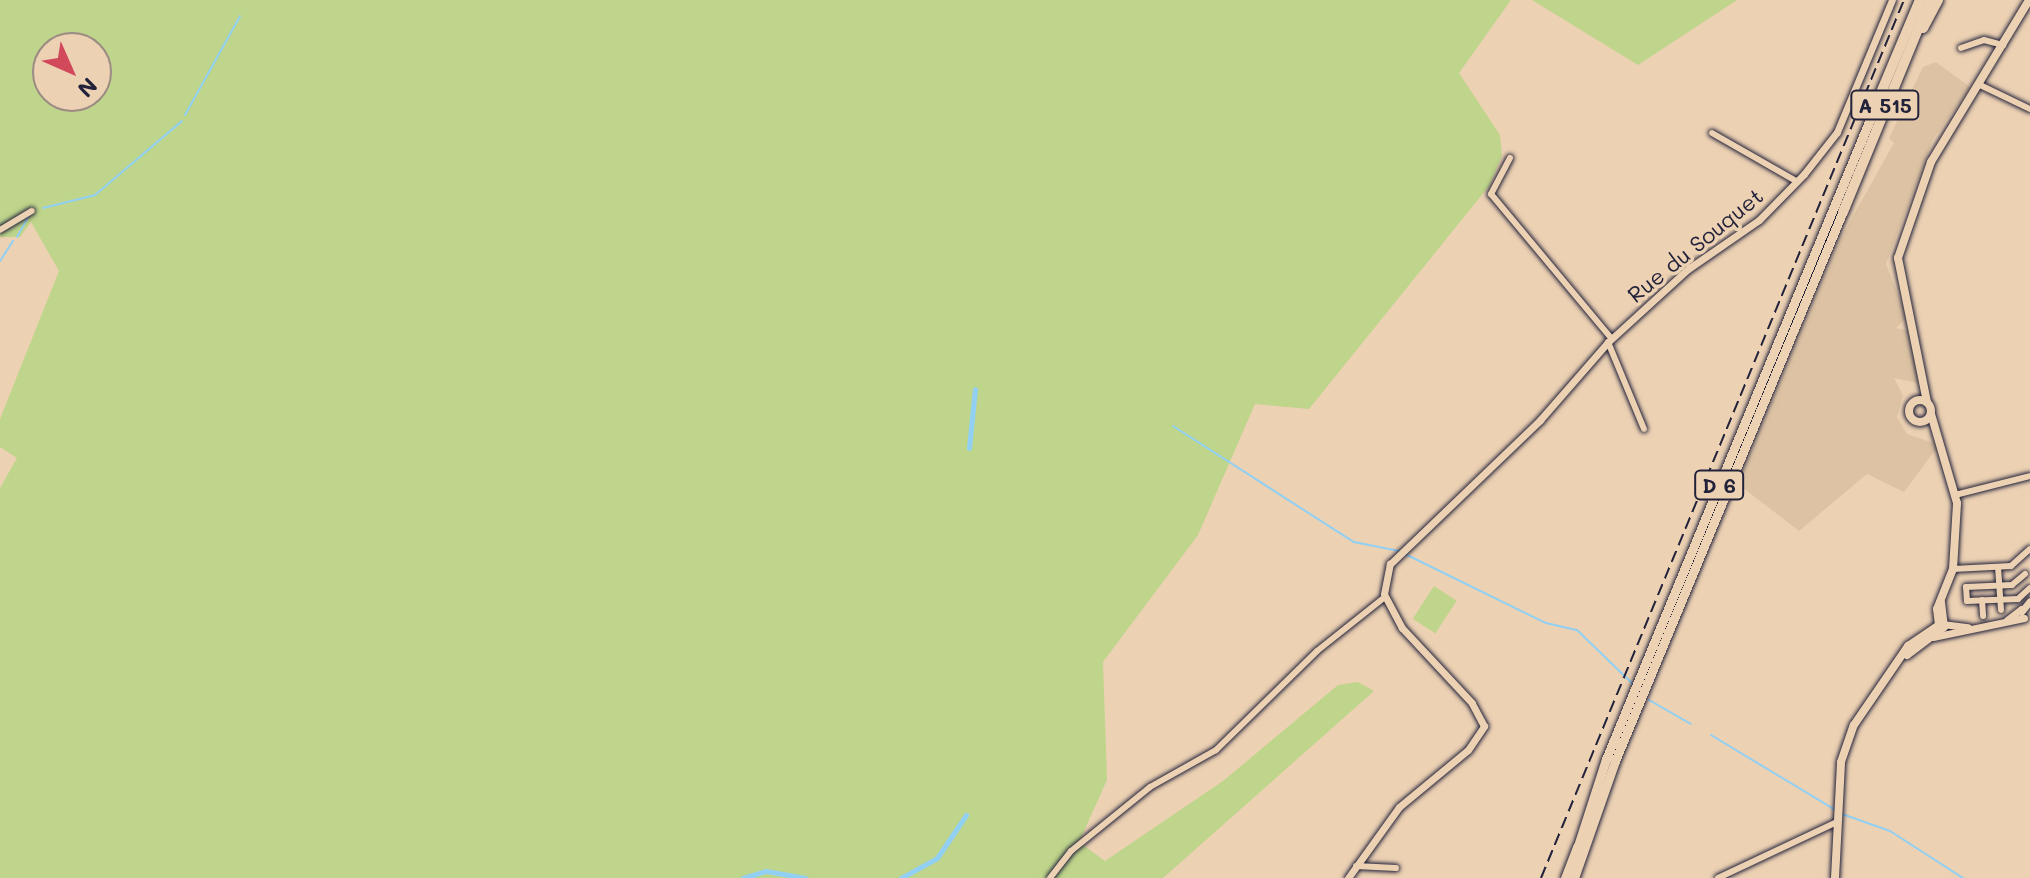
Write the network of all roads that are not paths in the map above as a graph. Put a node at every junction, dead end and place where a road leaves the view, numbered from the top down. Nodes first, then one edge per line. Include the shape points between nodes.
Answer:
1 (1892, 0) edge
2 (1918, 0) edge
3 (1930, 0) edge
4 (1938, 0) edge
5 (2029, 0) edge
6 (2003, 45) junction
7 (1961, 48) dead end
8 (1978, 84) junction
9 (1880, 95) joint
10 (2030, 109) edge
11 (1712, 133) dead end
12 (1510, 158) dead end
13 (1796, 181) junction
14 (32, 211) dead end
15 (1843, 212) junction
16 (0, 230) edge
17 (1609, 340) junction
18 (1924, 397) junction
19 (1930, 419) junction
20 (1644, 429) dead end
21 (2030, 476) edge
22 (1955, 495) junction
23 (2030, 549) edge
24 (1998, 567) junction
25 (1953, 569) junction
26 (2025, 574) dead end
27 (1999, 585) junction
28 (2030, 588) edge
29 (1385, 597) junction
30 (2001, 599) junction
31 (1982, 600) junction
32 (2030, 601) edge
33 (2001, 610) dead end
34 (1983, 616) dead end
35 (2025, 616) edge
36 (1944, 628) junction
37 (1876, 688) junction
38 (1836, 818) junction
39 (1356, 866) junction
40 (1396, 868) dead end
41 (1050, 878) edge
42 (1348, 878) edge
43 (1567, 878) edge
44 (1574, 878) edge
45 (1718, 878) edge
46 (1835, 878) edge

1 - 13 street, Rue du Souquet via 1837,132
2 - 9 highway, A 515
3 - 15 highway, A 515
4 - 15 highway
5 - 6 main road
6 - 7 street via 1984,40
6 - 8 main road
8 - 10 street
8 - 18 main road via 1931,162 1898,258
9 - 43 highway, D 6
11 - 13 street
12 - 17 street via 1491,194
13 - 17 street, Rue du Souquet
14 - 16 street
15 - 44 highway, D 6 via 1620,747
17 - 20 street
17 - 29 street, Rue du Souquet via 1540,420 1402,553 1387,572
18 - 19 main road
18 - 19 main road via 1910,415
19 - 22 main road
21 - 22 street
22 - 25 main road
23 - 24 street
24 - 25 street
24 - 27 street
25 - 36 main road via 1941,601
26 - 27 street
27 - 30 street
27 - 31 street via 1966,587 1967,601
28 - 30 street via 2018,599
29 - 39 street via 1402,628 1472,703 1484,726 1468,750 1399,807
29 - 41 street via 1325,644 1216,750 1150,787 1071,851
30 - 31 street
30 - 33 street
31 - 34 street
32 - 35 street
35 - 36 street via 1978,629
36 - 37 main road
36 - 37 main road via 1918,635
37 - 38 main road via 1841,762
38 - 45 street
38 - 46 main road
39 - 40 street
39 - 42 street

